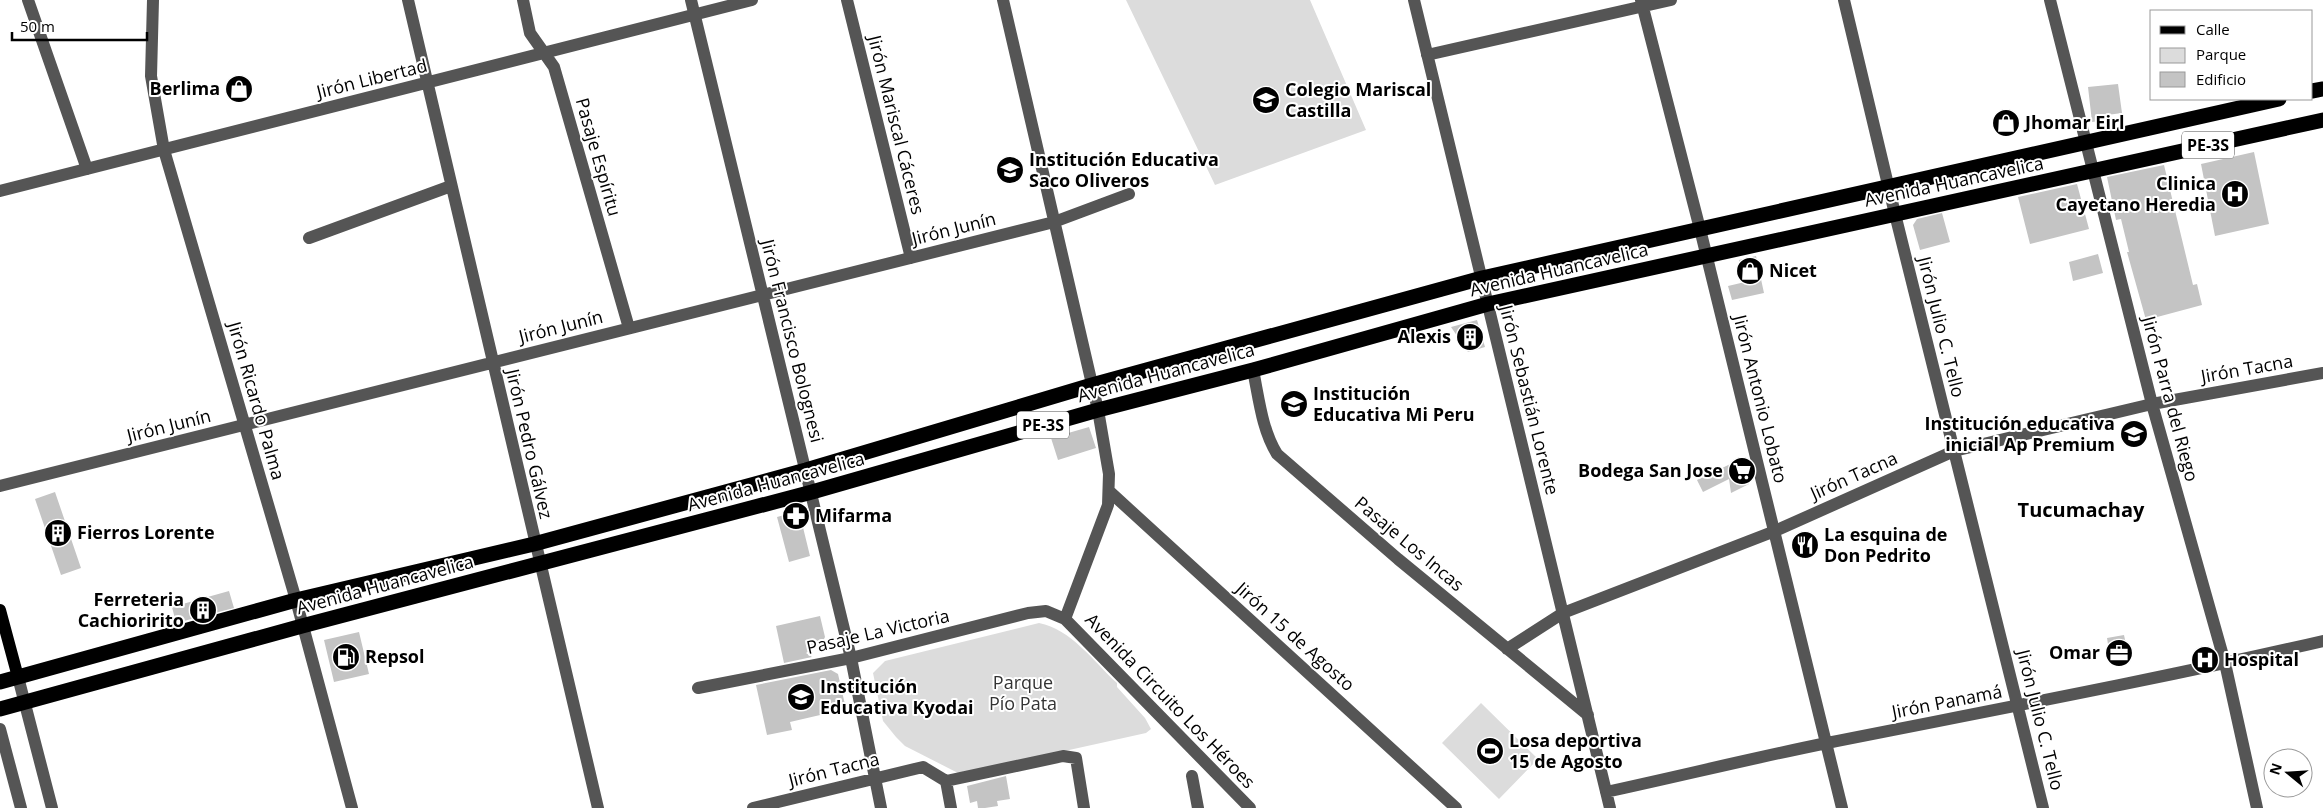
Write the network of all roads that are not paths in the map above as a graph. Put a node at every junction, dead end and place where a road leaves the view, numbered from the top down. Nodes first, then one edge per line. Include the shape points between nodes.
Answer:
1 (28, 0) edge
2 (153, 0) edge
3 (408, 0) edge
4 (523, 0) edge
5 (691, 0) edge
6 (752, 0) edge
7 (847, 0) edge
8 (1003, 0) edge
9 (1414, 0) edge
10 (1671, 0) edge
11 (1844, 0) edge
12 (2050, 0) edge
13 (1642, 3) edge
14 (695, 14) junction
15 (543, 53) junction
16 (1427, 55) junction
17 (427, 83) junction
18 (2275, 100) edge
19 (2323, 120) edge
20 (2086, 142) junction
21 (164, 150) junction
22 (87, 169) junction
23 (2093, 171) junction
24 (451, 186) junction
25 (1888, 187) junction
26 (0, 191) edge
27 (1129, 194) dead end
28 (1895, 214) junction
29 (1054, 222) junction
30 (1700, 229) junction
31 (309, 238) dead end
32 (1707, 256) junction
33 (911, 258) junction
34 (1482, 278) junction
35 (763, 295) junction
36 (1488, 304) junction
37 (629, 328) junction
38 (492, 362) junction
39 (1253, 370) junction
40 (2323, 373) edge
41 (1092, 385) junction
42 (2152, 404) junction
43 (1098, 410) junction
44 (245, 425) junction
45 (1954, 452) junction
46 (806, 470) junction
47 (0, 486) edge
48 (1110, 491) junction
49 (812, 492) junction
50 (1775, 530) junction
51 (534, 544) junction
52 (539, 565) junction
53 (296, 600) junction
54 (0, 610) edge
55 (1563, 613) junction
56 (1065, 618) junction
57 (302, 626) junction
58 (2323, 641) edge
59 (1507, 649) junction
60 (851, 658) junction
61 (2225, 664) junction
62 (18, 677) junction
63 (0, 682) edge
64 (698, 688) dead end
65 (24, 702) junction
66 (2019, 706) junction
67 (0, 709) edge
68 (1588, 715) junction
69 (0, 729) edge
70 (1827, 743) junction
71 (1192, 776) dead end
72 (875, 778) junction
73 (946, 781) junction
74 (1606, 792) junction
75 (22, 808) edge
76 (52, 808) edge
77 (352, 808) edge
78 (598, 808) edge
79 (753, 808) edge
80 (881, 808) edge
81 (951, 808) edge
82 (1084, 808) edge
83 (1198, 808) edge
84 (1250, 808) edge
85 (1456, 808) edge
86 (1610, 808) edge
87 (1842, 808) edge
88 (2043, 808) edge
89 (2257, 808) edge

1 - 22 street
2 - 21 street, Jirón Ricardo Palma via 151,76
3 - 17 street, Jirón Pedro Gálvez
4 - 15 street, Pasaje Espíritu via 530,33
5 - 14 street, Jirón Francisco Bolognesi
6 - 14 street, Jirón Libertad
7 - 33 street, Jirón Mariscal Cáceres
8 - 29 street
9 - 16 street, Jirón Sebastián Lorente
10 - 13 street
11 - 25 street, Jirón Julio C. Tello
12 - 20 street, Jirón Parra del Riego
13 - 16 street
13 - 30 street, Jirón Antonio Lobato
14 - 15 street, Jirón Libertad
14 - 35 street, Jirón Francisco Bolognesi
15 - 17 street, Jirón Libertad
15 - 37 street, Pasaje Espíritu via 554,67
16 - 34 street, Jirón Sebastián Lorente
17 - 21 street, Jirón Libertad
17 - 24 street, Jirón Pedro Gálvez
18 - 20 highway, Avenida Huancavelica / PE-3S
19 - 23 highway, Avenida Huancavelica / PE-3S
20 - 23 street, Jirón Parra del Riego
20 - 25 highway, Avenida Huancavelica / PE-3S
21 - 22 street, Jirón Libertad
21 - 44 street, Jirón Ricardo Palma
22 - 26 street, Jirón Libertad
23 - 28 highway, Avenida Huancavelica / PE-3S
23 - 42 street, Jirón Parra del Riego
24 - 31 street
24 - 38 street, Jirón Pedro Gálvez
25 - 28 street, Jirón Julio C. Tello
25 - 30 highway, Avenida Huancavelica / PE-3S
27 - 29 street, Jirón Junín
28 - 32 highway, Avenida Huancavelica / PE-3S
28 - 45 street, Jirón Julio C. Tello
29 - 33 street, Jirón Junín
29 - 41 street
30 - 32 street, Jirón Antonio Lobato
30 - 34 highway, Avenida Huancavelica / PE-3S
32 - 36 highway, Avenida Huancavelica / PE-3S
32 - 50 street, Jirón Antonio Lobato
33 - 35 street, Jirón Junín
34 - 36 street, Jirón Sebastián Lorente
34 - 41 highway, Avenida Huancavelica / PE-3S
35 - 37 street, Jirón Junín
35 - 46 street, Jirón Francisco Bolognesi
36 - 39 highway, Avenida Huancavelica / PE-3S
36 - 55 street, Jirón Sebastián Lorente
37 - 38 street, Jirón Junín
38 - 44 street, Jirón Junín
38 - 51 street, Jirón Pedro Gálvez
39 - 43 highway, Avenida Huancavelica / PE-3S
39 - 59 street, Pasaje Los Incas via 1264,426 1277,454
40 - 42 street, Jirón Tacna
41 - 43 street
41 - 46 highway, Avenida Huancavelica / PE-3S
42 - 45 street, Jirón Tacna
42 - 61 street, Jirón Parra del Riego
43 - 48 street
43 - 49 highway, Avenida Huancavelica / PE-3S
44 - 47 street, Jirón Junín
44 - 53 street, Jirón Ricardo Palma
45 - 50 street, Jirón Tacna
45 - 66 street, Jirón Julio C. Tello
46 - 49 street, Jirón Francisco Bolognesi
46 - 51 highway, Avenida Huancavelica / PE-3S
48 - 56 street via 1108,505
48 - 85 street, Jirón 15 de Agosto
49 - 52 highway, Avenida Huancavelica / PE-3S
49 - 60 street, Jirón Francisco Bolognesi
50 - 55 street, Jirón Tacna
50 - 70 street, Jirón Antonio Lobato
51 - 52 street, Jirón Pedro Gálvez
51 - 53 highway, Avenida Huancavelica / PE-3S
52 - 57 highway, Avenida Huancavelica / PE-3S
52 - 78 street, Jirón Pedro Gálvez
53 - 57 street, Jirón Ricardo Palma
53 - 62 highway, Avenida Huancavelica / PE-3S
54 - 62 main road
55 - 59 street, Jirón Tacna
55 - 68 street, Jirón Sebastián Lorente
56 - 60 street, Pasaje La Victoria via 1046,611 1028,613
56 - 84 street, Avenida Circuito Los Héroes
57 - 65 highway, Avenida Huancavelica / PE-3S
57 - 77 street, Jirón Ricardo Palma
58 - 61 street, Jirón Panamá
59 - 68 street, Pasaje Los Incas
60 - 64 street, Pasaje La Victoria
60 - 72 street, Jirón Francisco Bolognesi
61 - 66 street, Jirón Panamá
61 - 89 street, Jirón Parra del Riego
62 - 63 highway, Avenida Huancavelica / PE-3S
62 - 65 street
65 - 67 highway, Avenida Huancavelica / PE-3S
65 - 76 street
66 - 70 street, Jirón Panamá
66 - 88 street, Jirón Julio C. Tello
68 - 74 street, Jirón Sebastián Lorente
69 - 75 street
70 - 74 street, Jirón Panamá
70 - 87 street, Jirón Antonio Lobato
71 - 83 street
72 - 73 street, Jirón Tacna via 923,767
72 - 79 street, Jirón Tacna
72 - 80 street, Jirón Francisco Bolognesi
73 - 81 street
73 - 82 street via 1063,756 1076,758
74 - 86 street, Jirón Sebastián Lorente

